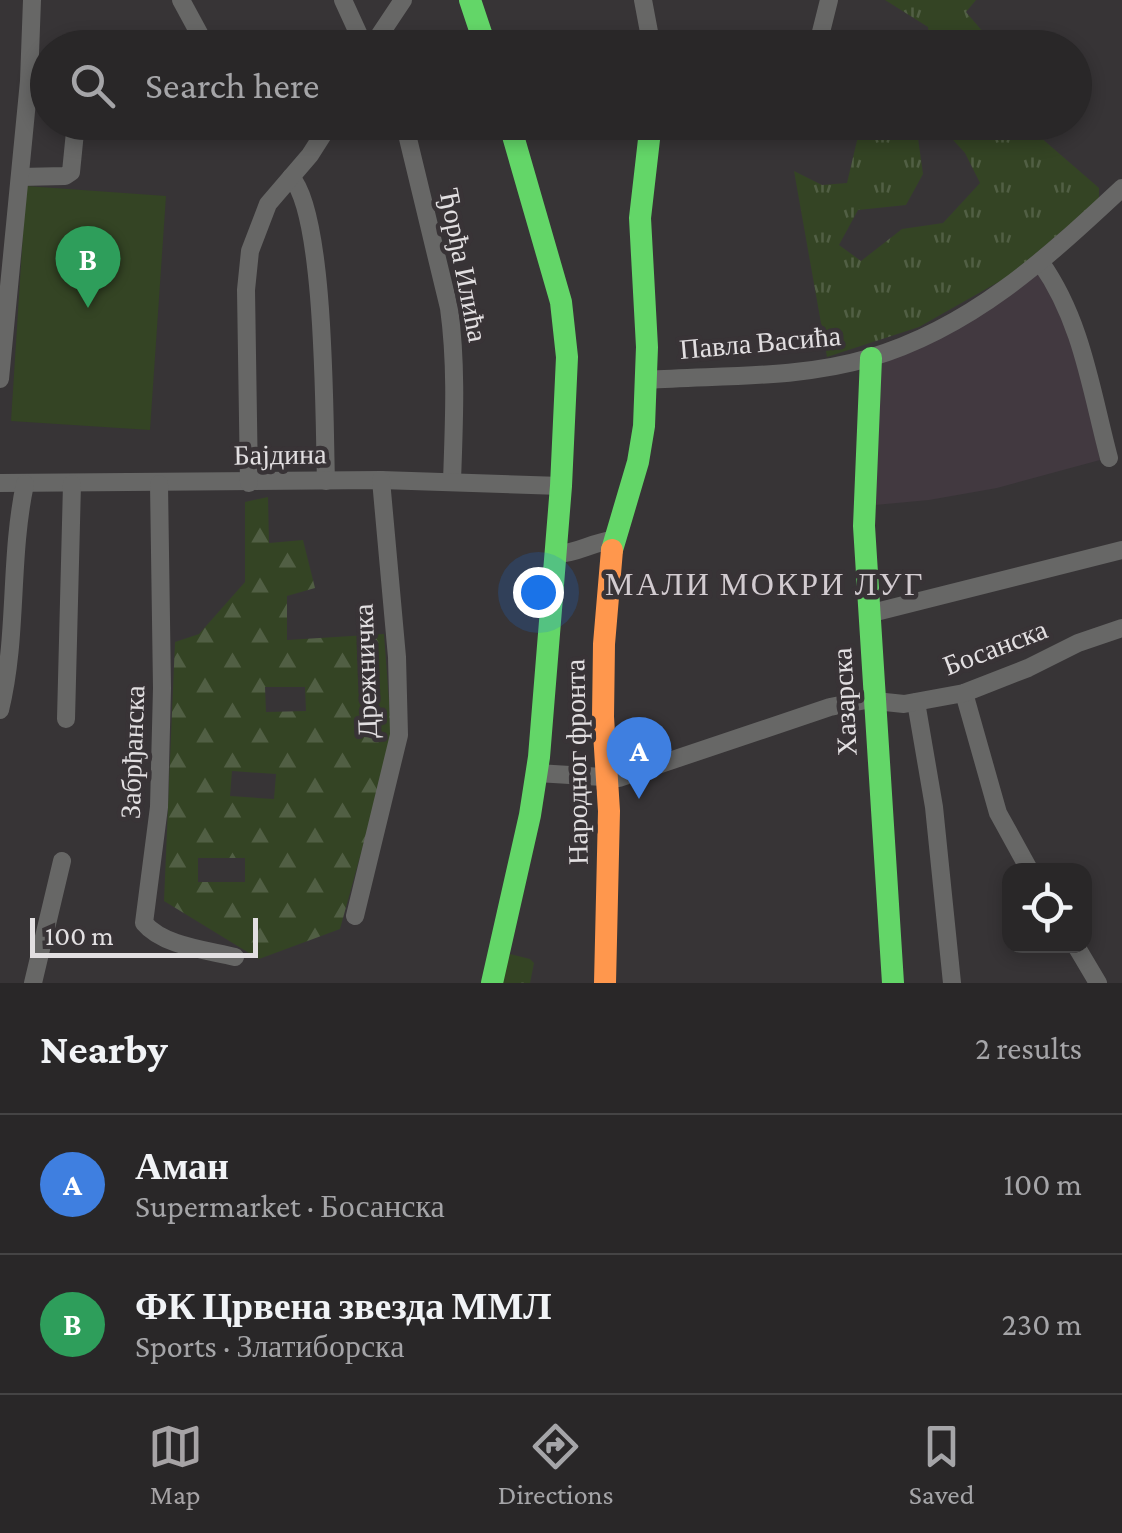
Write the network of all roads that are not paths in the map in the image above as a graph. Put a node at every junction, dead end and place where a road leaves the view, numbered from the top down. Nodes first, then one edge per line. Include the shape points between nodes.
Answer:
1 (32, 0) edge
2 (180, 0) edge
3 (343, 0) edge
4 (403, 0) edge
5 (470, 0) edge
6 (643, 0) edge
7 (829, 0) edge
8 (197, 30) edge
9 (357, 30) edge
10 (383, 30) edge
11 (480, 30) edge
12 (649, 30) edge
13 (822, 30) edge
14 (74, 140) edge
15 (319, 140) edge
16 (408, 140) edge
17 (515, 140) edge
18 (648, 140) edge
19 (20, 177) junction
20 (292, 177) junction
21 (1122, 188) edge
22 (1041, 263) junction
23 (871, 358) junction
24 (0, 378) edge
25 (647, 380) junction
26 (1108, 458) dead end
27 (381, 480) junction
28 (326, 481) junction
29 (452, 481) junction
30 (248, 482) junction
31 (0, 483) edge
32 (25, 484) junction
33 (72, 484) junction
34 (159, 484) junction
35 (562, 486) junction
36 (613, 540) junction
37 (1122, 550) edge
38 (556, 554) junction
39 (868, 614) junction
40 (1122, 628) edge
41 (964, 693) junction
42 (877, 701) junction
43 (916, 702) junction
44 (0, 710) edge
45 (66, 719) dead end
46 (537, 773) junction
47 (606, 778) junction
48 (62, 860) dead end
49 (1026, 863) edge
50 (355, 916) dead end
51 (1080, 953) edge
52 (235, 957) dead end
53 (33, 983) edge
54 (492, 983) edge
55 (605, 983) edge
56 (893, 983) edge
57 (952, 983) edge
58 (1098, 983) edge

1 - 19 street
2 - 8 street
3 - 9 street
4 - 10 street
5 - 11 street
6 - 12 street
7 - 13 street
14 - 19 street via 66,176
15 - 20 street
16 - 29 street, Ђорђа Илића via 449,308 456,366
17 - 35 street via 564,321
18 - 25 street, Народног фронта via 640,218
19 - 24 street
20 - 28 street via 303,195 318,292
20 - 30 street via 261,216 247,270
21 - 22 street, Павла Васића
22 - 23 street, Павла Васића via 972,313
22 - 26 street via 1072,315
23 - 25 street, Павла Васића
23 - 39 street, Хазарска via 864,526
25 - 36 street, Народног фронта via 642,446
27 - 28 street, Бајдина
27 - 29 street, Бајдина
27 - 50 street, Дрежничка via 399,735
28 - 30 street, Бајдина
29 - 35 street, Бајдина
30 - 34 street, Бајдина
31 - 32 street, Бајдина
32 - 33 street, Бајдина
32 - 44 street
33 - 34 street, Бајдина
33 - 45 street
34 - 52 street, Забрђанска via 160,771 144,923 166,938
35 - 38 street
36 - 38 street
36 - 47 street, Народног фронта via 604,644
37 - 39 street
38 - 46 street
39 - 42 street, Хазарска
40 - 41 street, Босанска
41 - 43 street, Босанска
41 - 49 street via 998,813
42 - 43 street, Босанска
42 - 47 street, Босанска via 830,708
42 - 56 street, Хазарска
43 - 57 street
46 - 47 street, Босанска
46 - 54 street
47 - 55 street, Народног фронта
48 - 53 street
51 - 58 street

